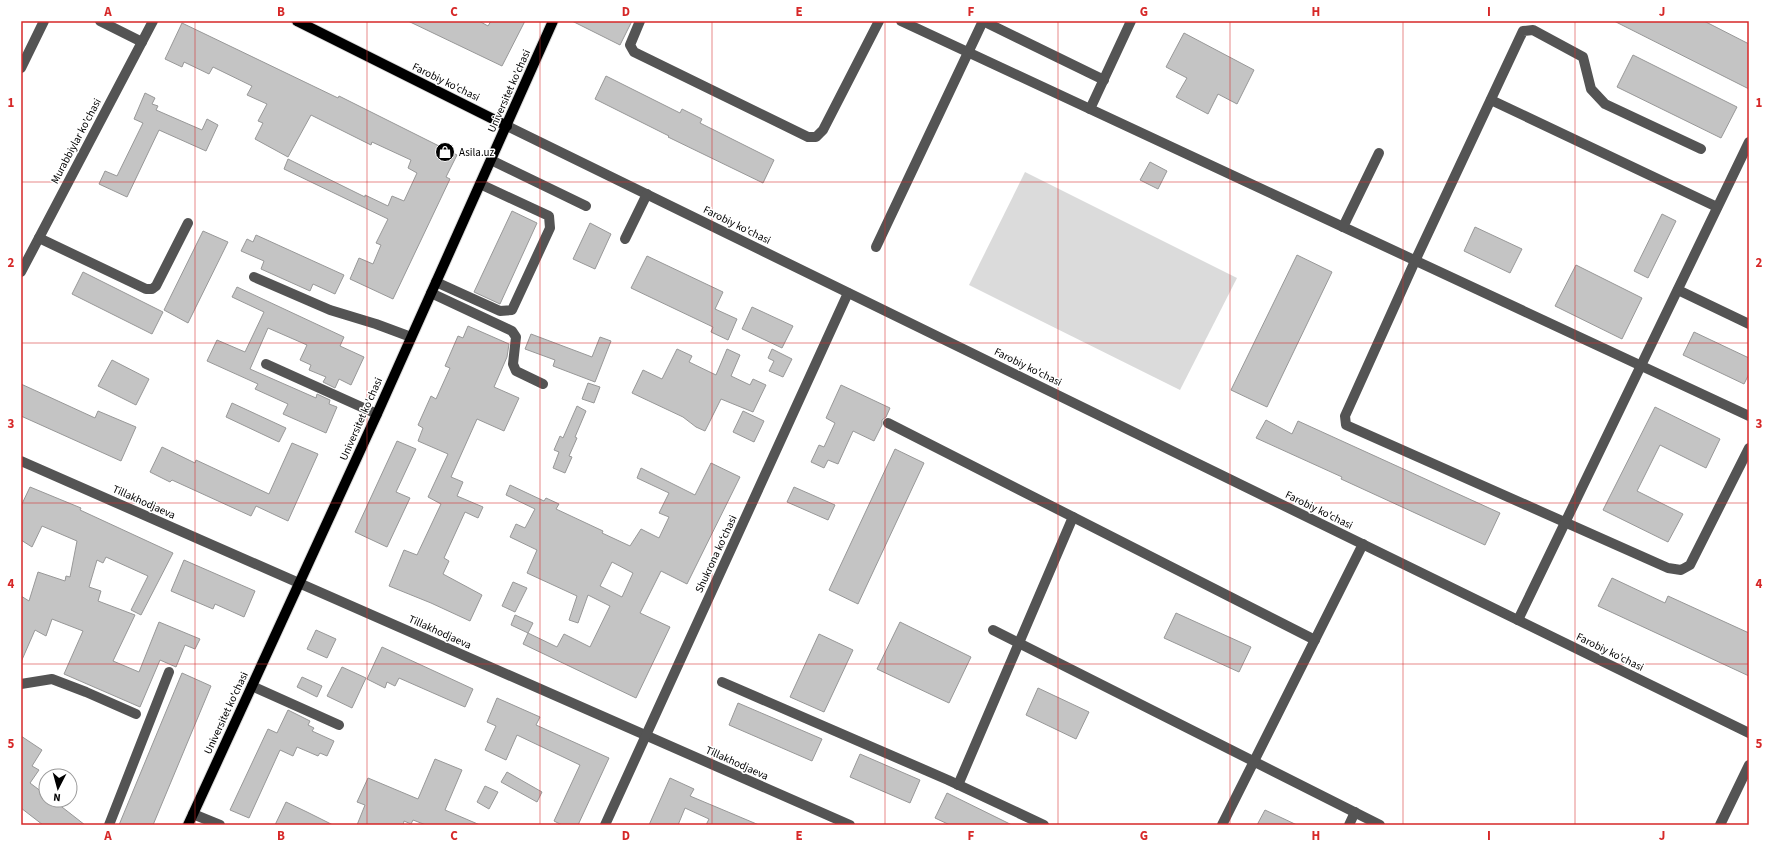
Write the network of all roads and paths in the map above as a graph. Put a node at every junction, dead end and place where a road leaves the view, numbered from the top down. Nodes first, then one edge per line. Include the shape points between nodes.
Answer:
1 (44, 21) edge
2 (100, 21) edge
3 (153, 21) edge
4 (297, 21) edge
5 (553, 21) edge
6 (640, 21) edge
7 (879, 21) edge
8 (901, 21) edge
9 (983, 21) edge
10 (1131, 21) edge
11 (142, 42) junction
12 (968, 52) junction
13 (21, 68) edge
14 (1104, 80) junction
15 (1491, 100) junction
16 (1090, 109) junction
17 (507, 126) junction
18 (1749, 142) edge
19 (1701, 150) dead end
20 (1380, 153) dead end
21 (491, 160) junction
22 (480, 184) junction
23 (647, 194) junction
24 (586, 206) dead end
25 (1716, 207) junction
26 (188, 223) dead end
27 (1342, 227) junction
28 (39, 238) junction
29 (625, 239) dead end
30 (876, 246) dead end
31 (1415, 260) junction
32 (21, 272) edge
33 (254, 277) dead end
34 (436, 282) junction
35 (1678, 290) junction
36 (431, 293) junction
37 (848, 293) junction
38 (1749, 324) edge
39 (411, 337) junction
40 (266, 364) dead end
41 (1642, 366) junction
42 (543, 384) dead end
43 (377, 414) junction
44 (1749, 416) edge
45 (888, 423) dead end
46 (1749, 448) edge
47 (21, 461) edge
48 (1073, 517) junction
49 (1566, 521) junction
50 (1363, 544) junction
51 (300, 583) junction
52 (1518, 620) junction
53 (993, 630) dead end
54 (1315, 640) junction
55 (1020, 642) junction
56 (169, 672) dead end
57 (722, 682) dead end
58 (21, 684) edge
59 (252, 686) junction
60 (136, 714) dead end
61 (339, 725) dead end
62 (1749, 733) edge
63 (646, 736) junction
64 (1254, 760) junction
65 (1749, 765) edge
66 (958, 785) junction
67 (1355, 812) junction
68 (193, 814) junction
69 (109, 825) edge
70 (188, 825) edge
71 (220, 825) edge
72 (605, 825) edge
73 (850, 825) edge
74 (1044, 825) edge
75 (1222, 825) edge
76 (1349, 825) edge
77 (1380, 825) edge
78 (1720, 825) edge

1 - 13 street
2 - 11 street
3 - 11 street, Murabbiylar ko'chasi
4 - 17 main road, Farobiy ko'chasi
5 - 17 main road, Universitet ko'chasi
6 - 7 street via 630,45 634,52 808,137 816,137 823,130
8 - 12 street
9 - 12 street
9 - 14 street
10 - 14 street
11 - 28 street, Murabbiylar ko'chasi
12 - 16 street
12 - 30 street
14 - 16 street
15 - 19 street via 1523,31 1533,30 1583,57 1591,89 1605,104
15 - 25 street
15 - 31 street
16 - 27 street
17 - 21 main road, Universitet ko'chasi
17 - 23 street, Farobiy ko'chasi
18 - 25 street
20 - 27 street
21 - 22 main road, Universitet ko'chasi
21 - 24 street
22 - 34 main road, Universitet ko'chasi
22 - 34 street via 549,216 550,228 512,310 500,311
23 - 29 street
23 - 37 street, Farobiy ko'chasi
25 - 35 street
26 - 28 street via 156,286 152,289 146,289
27 - 31 street
28 - 32 street, Murabbiylar ko'chasi
31 - 41 street
31 - 49 street via 1345,416 1346,425
33 - 39 street via 330,310
34 - 36 main road, Universitet ko'chasi
35 - 38 street
35 - 41 street
36 - 39 main road, Universitet ko'chasi
36 - 42 street via 512,331 516,337 513,364 516,371
37 - 50 street, Farobiy ko'chasi
37 - 63 street, Shukrona koʻchasi
39 - 43 main road, Universitet ko'chasi
40 - 43 street
41 - 44 street
41 - 49 street
43 - 51 main road, Universitet ko'chasi
45 - 48 street
46 - 49 street via 1690,565 1681,570 1668,568
47 - 51 street, Tillakhodjaeva
48 - 54 street
48 - 55 street
49 - 52 street
50 - 52 street, Farobiy ko'chasi
50 - 54 street
51 - 59 main road, Universitet ko'chasi
51 - 63 street, Tillakhodjaeva
52 - 62 street, Farobiy ko'chasi
53 - 55 street
54 - 64 street
55 - 64 street
55 - 66 street
56 - 69 street
57 - 66 street
58 - 60 street via 52,679
59 - 61 street
59 - 68 main road, Universitet ko'chasi
63 - 72 street, Shukrona koʻchasi
63 - 73 street, Tillakhodjaeva
64 - 67 street
64 - 75 street
65 - 78 street
66 - 74 street
67 - 76 street
67 - 77 street
68 - 70 main road, Universitet ko'chasi
68 - 71 street

